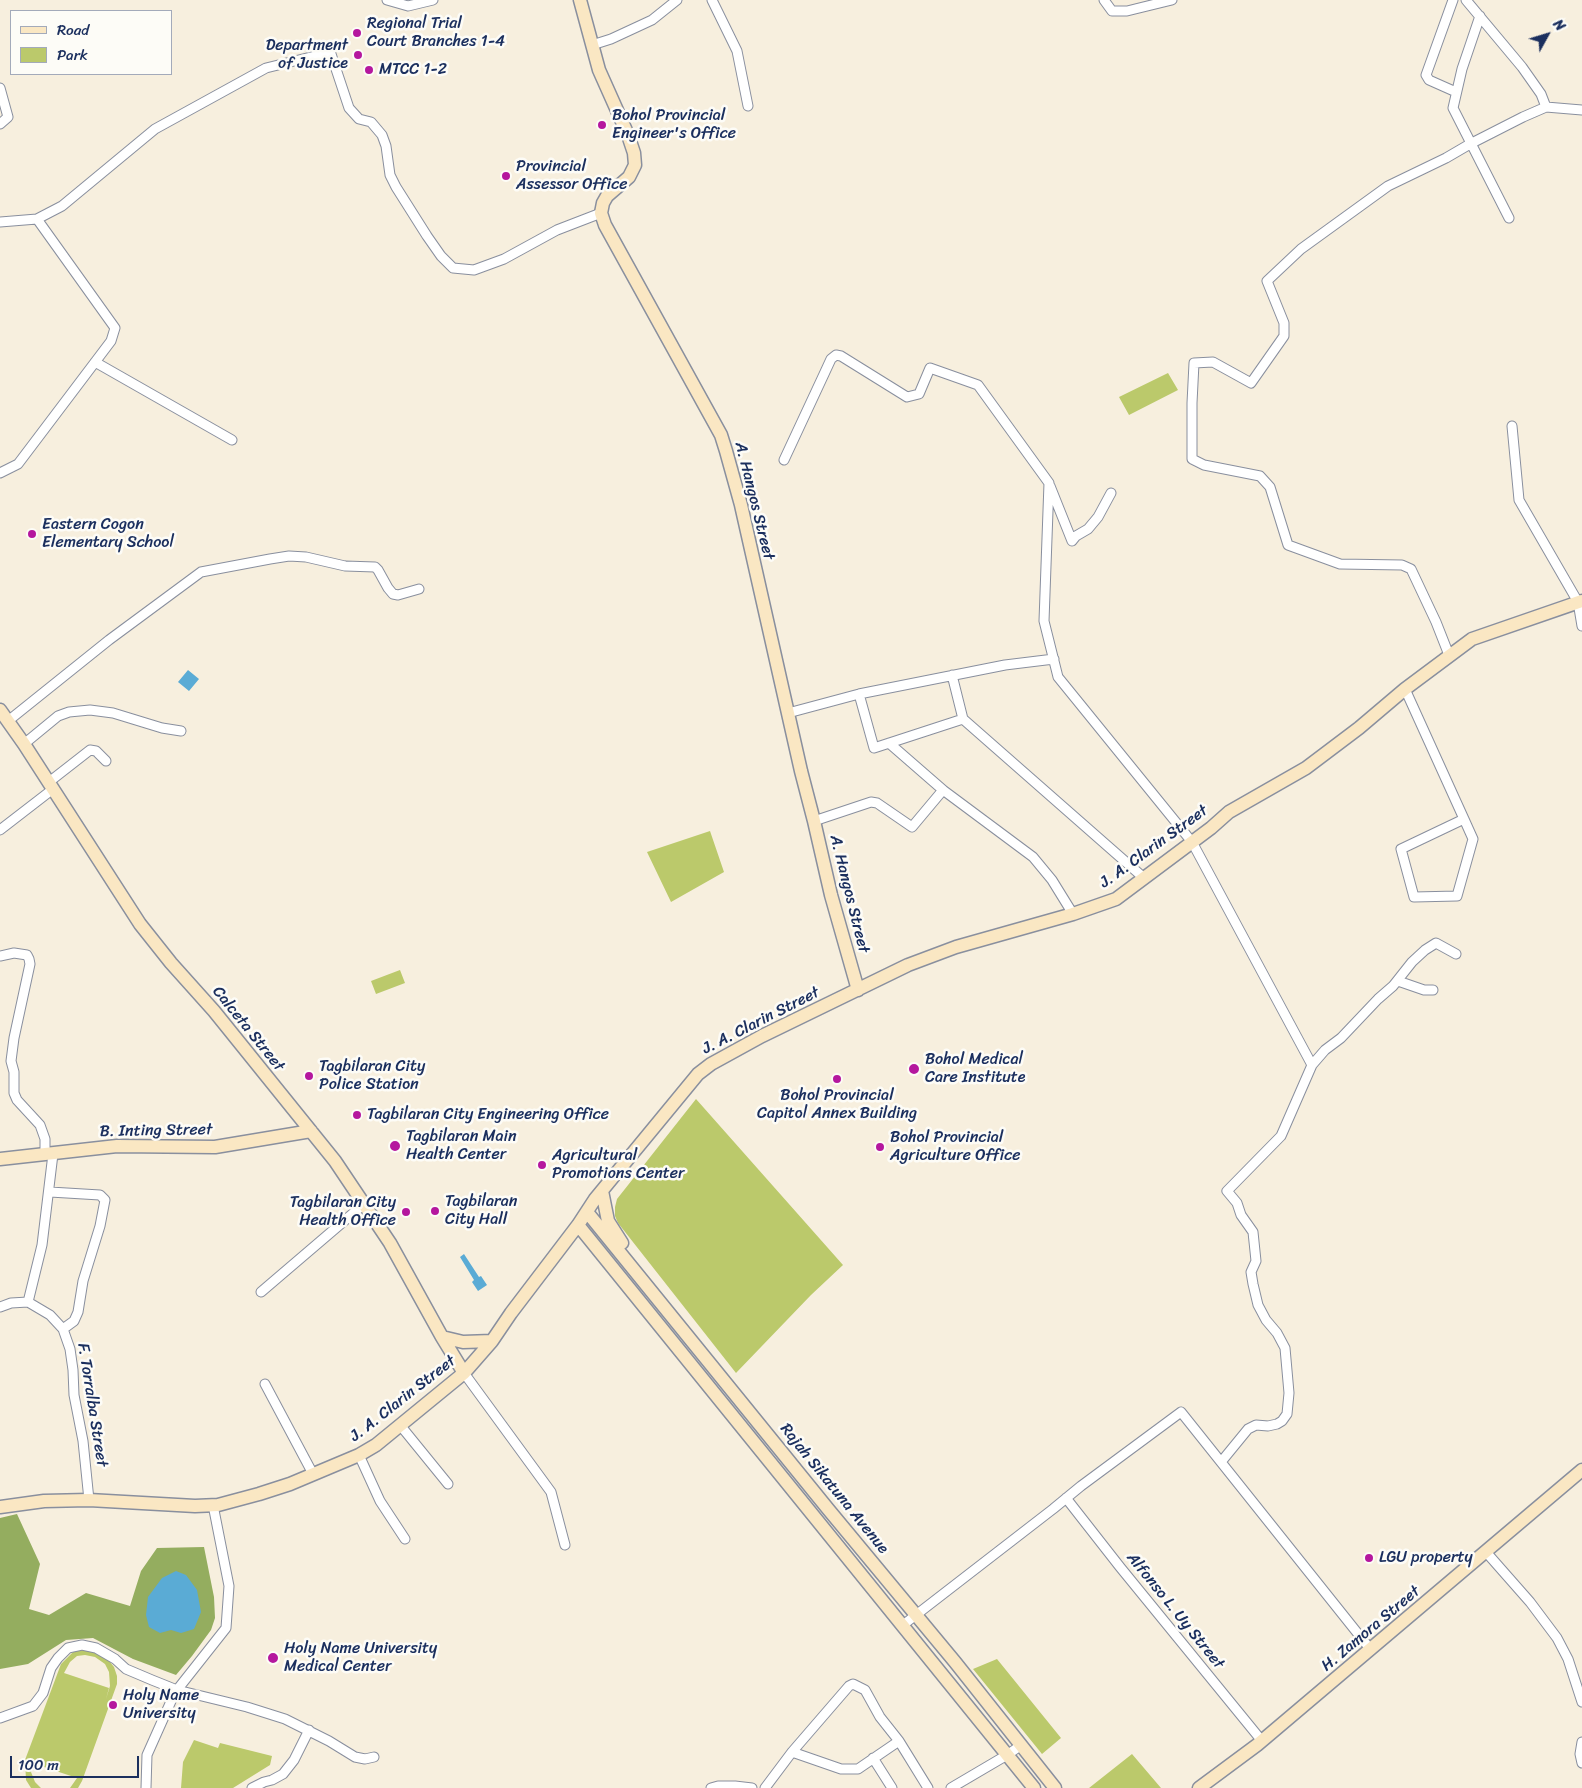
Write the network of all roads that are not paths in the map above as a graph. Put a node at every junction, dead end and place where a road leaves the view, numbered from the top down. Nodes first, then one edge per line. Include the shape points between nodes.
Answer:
1 (386, 0) edge
2 (433, 0) edge
3 (580, 0) edge
4 (677, 0) edge
5 (712, 0) edge
6 (1104, 0) edge
7 (1129, 0) edge
8 (1172, 0) edge
9 (1453, 0) edge
10 (1466, 0) edge
11 (1127, 11) junction
12 (1480, 16) junction
13 (592, 45) junction
14 (0, 88) edge
15 (1456, 92) junction
16 (748, 106) dead end
17 (1546, 107) junction
18 (1582, 110) edge
19 (0, 124) edge
20 (1470, 144) junction
21 (601, 213) junction
22 (1509, 218) dead end
23 (37, 219) junction
24 (0, 222) edge
25 (95, 362) junction
26 (1512, 426) dead end
27 (232, 440) dead end
28 (784, 460) dead end
29 (0, 473) edge
30 (1049, 482) junction
31 (1111, 493) dead end
32 (419, 589) dead end
33 (1580, 602) edge
34 (1582, 626) edge
35 (1449, 655) junction
36 (1054, 659) junction
37 (952, 676) junction
38 (1405, 689) junction
39 (859, 694) junction
40 (0, 710) edge
41 (788, 713) junction
42 (963, 719) junction
43 (8, 721) junction
44 (181, 730) dead end
45 (888, 743) junction
46 (24, 744) junction
47 (106, 761) dead end
48 (51, 786) junction
49 (943, 790) junction
50 (1464, 819) junction
51 (814, 820) junction
52 (0, 830) edge
53 (1192, 842) junction
54 (1144, 878) junction
55 (1073, 914) junction
56 (1456, 954) dead end
57 (0, 956) edge
58 (1398, 981) junction
59 (858, 990) junction
60 (1432, 990) dead end
61 (1312, 1065) junction
62 (311, 1132) junction
63 (49, 1154) junction
64 (0, 1159) edge
65 (602, 1191) junction
66 (50, 1192) junction
67 (364, 1204) junction
68 (587, 1212) junction
69 (578, 1225) junction
70 (626, 1260) junction
71 (261, 1292) dead end
72 (28, 1302) junction
73 (0, 1307) edge
74 (63, 1330) junction
75 (442, 1337) junction
76 (492, 1341) junction
77 (464, 1373) junction
78 (722, 1377) junction
79 (265, 1384) dead end
80 (711, 1388) junction
81 (400, 1425) junction
82 (359, 1455) junction
83 (1221, 1462) junction
84 (1582, 1470) edge
85 (313, 1474) junction
86 (448, 1484) dead end
87 (1066, 1498) junction
88 (89, 1500) junction
89 (213, 1505) junction
90 (0, 1507) edge
91 (405, 1539) dead end
92 (565, 1545) dead end
93 (1486, 1552) junction
94 (916, 1615) junction
95 (902, 1625) junction
96 (930, 1632) junction
97 (916, 1642) junction
98 (1371, 1650) junction
99 (177, 1690) junction
100 (1582, 1702) edge
101 (0, 1718) edge
102 (309, 1730) junction
103 (1262, 1740) junction
104 (899, 1741) junction
105 (1582, 1742) edge
106 (1020, 1746) junction
107 (792, 1752) junction
108 (1007, 1755) junction
109 (374, 1757) dead end
110 (873, 1758) junction
111 (1582, 1762) edge
112 (146, 1788) edge
113 (252, 1788) edge
114 (711, 1788) edge
115 (752, 1788) edge
116 (765, 1788) edge
117 (892, 1788) edge
118 (928, 1788) edge
119 (951, 1788) edge
120 (1034, 1788) edge
121 (1056, 1788) edge
122 (1199, 1788) edge

1 - 2 street via 408,6
3 - 13 main road
4 - 13 street via 652,20
5 - 16 street via 737,51
6 - 11 street via 1112,11
7 - 11 street
8 - 11 street
9 - 15 street via 1426,75 1429,80
10 - 12 street
12 - 15 street
12 - 17 street via 1522,67
13 - 21 main road via 603,81 628,135 635,165 629,177 607,196
14 - 19 street via 8,117
15 - 20 street via 1453,108
17 - 18 street
17 - 20 street
20 - 22 street
20 - 35 street via 1388,186 1301,249 1267,281 1284,323 1284,336 1251,383 1213,362 1194,363 1192,403 1192,459 1204,465 1260,476 1270,487 1288,545 1340,564 1402,565 1412,570
21 - 23 street via 557,230 504,259 474,270 453,268 426,236 396,187 390,175 382,135 371,122 359,119 350,108 331,54 266,68 155,130 62,206
21 - 41 main road, A. Hangos Street via 623,259 721,435
23 - 24 street
23 - 25 street via 115,328 111,340
25 - 27 street
25 - 29 street via 18,464
26 - 33 street via 1519,500
28 - 30 street via 831,359 841,356 907,397 919,394 930,368 978,385
30 - 31 street via 1072,541 1093,523
30 - 36 street via 1044,621
32 - 43 street via 398,596 388,588 375,567 345,566 306,557 289,556 201,572 101,646
33 - 34 street
33 - 35 main road, J. A. Clarin Street via 1472,639
35 - 38 main road, J. A. Clarin Street
36 - 37 street
36 - 53 street via 1058,677
37 - 39 street
37 - 42 street
38 - 50 street
38 - 53 main road, J. A. Clarin Street via 1306,768 1229,812
39 - 41 street
39 - 45 street via 874,748
40 - 43 main road, Calceta Street
41 - 51 main road, A. Hangos Street
42 - 45 street
42 - 54 street
43 - 46 main road, Calceta Street
44 - 46 street via 162,728 112,712 90,710 58,716
45 - 49 street
46 - 48 main road, Calceta Street
47 - 48 street via 96,751 90,750
48 - 52 street
48 - 62 main road, Calceta Street via 140,924
49 - 51 street via 912,827 872,802
49 - 55 street via 1033,857
50 - 50 street via 1473,839 1457,896 1414,897 1401,849
51 - 59 main road, A. Hangos Street
53 - 54 main road, J. A. Clarin Street
53 - 61 street
54 - 55 main road, J. A. Clarin Street via 1116,899
55 - 59 main road, J. A. Clarin Street via 956,947 908,965
56 - 58 street via 1436,943 1412,962
57 - 63 street via 14,953 29,959 11,1062 14,1093 40,1125
58 - 60 street
58 - 61 street
59 - 65 main road, J. A. Clarin Street via 736,1050 698,1074
61 - 83 street via 1281,1136 1228,1191 1253,1232 1256,1261 1251,1272 1252,1284 1266,1320 1285,1348 1289,1393 1287,1414 1282,1421 1248,1429
62 - 63 main road, B. Inting Street via 215,1147 117,1146
62 - 67 main road, Calceta Street via 335,1160
63 - 64 main road, B. Inting Street
63 - 66 street
65 - 68 main road, J. A. Clarin Street
65 - 70 main road via 608,1221 623,1244
66 - 72 street via 42,1245
66 - 74 street via 100,1195 105,1200 78,1312 74,1321
67 - 71 street
67 - 75 main road, Calceta Street via 390,1243
68 - 69 main road, J. A. Clarin Street
68 - 70 main road, Rajah Sikatuna Avenue
69 - 76 main road, J. A. Clarin Street
69 - 80 main road
70 - 78 main road, Rajah Sikatuna Avenue
72 - 73 street
72 - 74 street, F. Torralba Street via 50,1315
74 - 88 street, F. Torralba Street via 70,1349
75 - 76 main road via 463,1342
75 - 77 main road, Calceta Street
76 - 77 main road, J. A. Clarin Street
77 - 81 main road, J. A. Clarin Street
77 - 92 street via 551,1492
78 - 80 main road
78 - 94 main road, Rajah Sikatuna Avenue
79 - 85 street
80 - 95 main road
81 - 82 main road, J. A. Clarin Street
81 - 86 street
82 - 85 main road, J. A. Clarin Street
82 - 91 street via 380,1501
83 - 87 street via 1181,1412
83 - 98 street
84 - 93 main road, H. Zamora Street
85 - 89 main road, J. A. Clarin Street via 259,1494
87 - 94 street
87 - 103 street, Alfonso L. Uy Street
88 - 89 main road, J. A. Clarin Street
88 - 90 main road, J. A. Clarin Street via 44,1501
89 - 99 street via 229,1586 226,1628
93 - 98 main road, H. Zamora Street
93 - 100 street via 1557,1638 1568,1659
94 - 95 street
94 - 96 main road, Rajah Sikatuna Avenue
95 - 97 main road
96 - 97 main road
96 - 106 main road, Rajah Sikatuna Avenue
97 - 108 main road
98 - 103 main road, H. Zamora Street
99 - 101 street via 131,1671 96,1648 82,1645 68,1648 58,1658 43,1693 33,1706
99 - 102 street via 247,1707
99 - 112 street via 147,1755
102 - 109 street via 355,1757
102 - 113 street via 283,1774
103 - 122 main road, H. Zamora Street
104 - 107 street via 864,1690 853,1684
104 - 110 street
104 - 118 street
105 - 111 street
106 - 108 street
106 - 121 main road, Rajah Sikatuna Avenue
107 - 110 street via 841,1769 858,1768
107 - 116 street
108 - 119 street
108 - 120 main road
110 - 117 street
114 - 115 street

